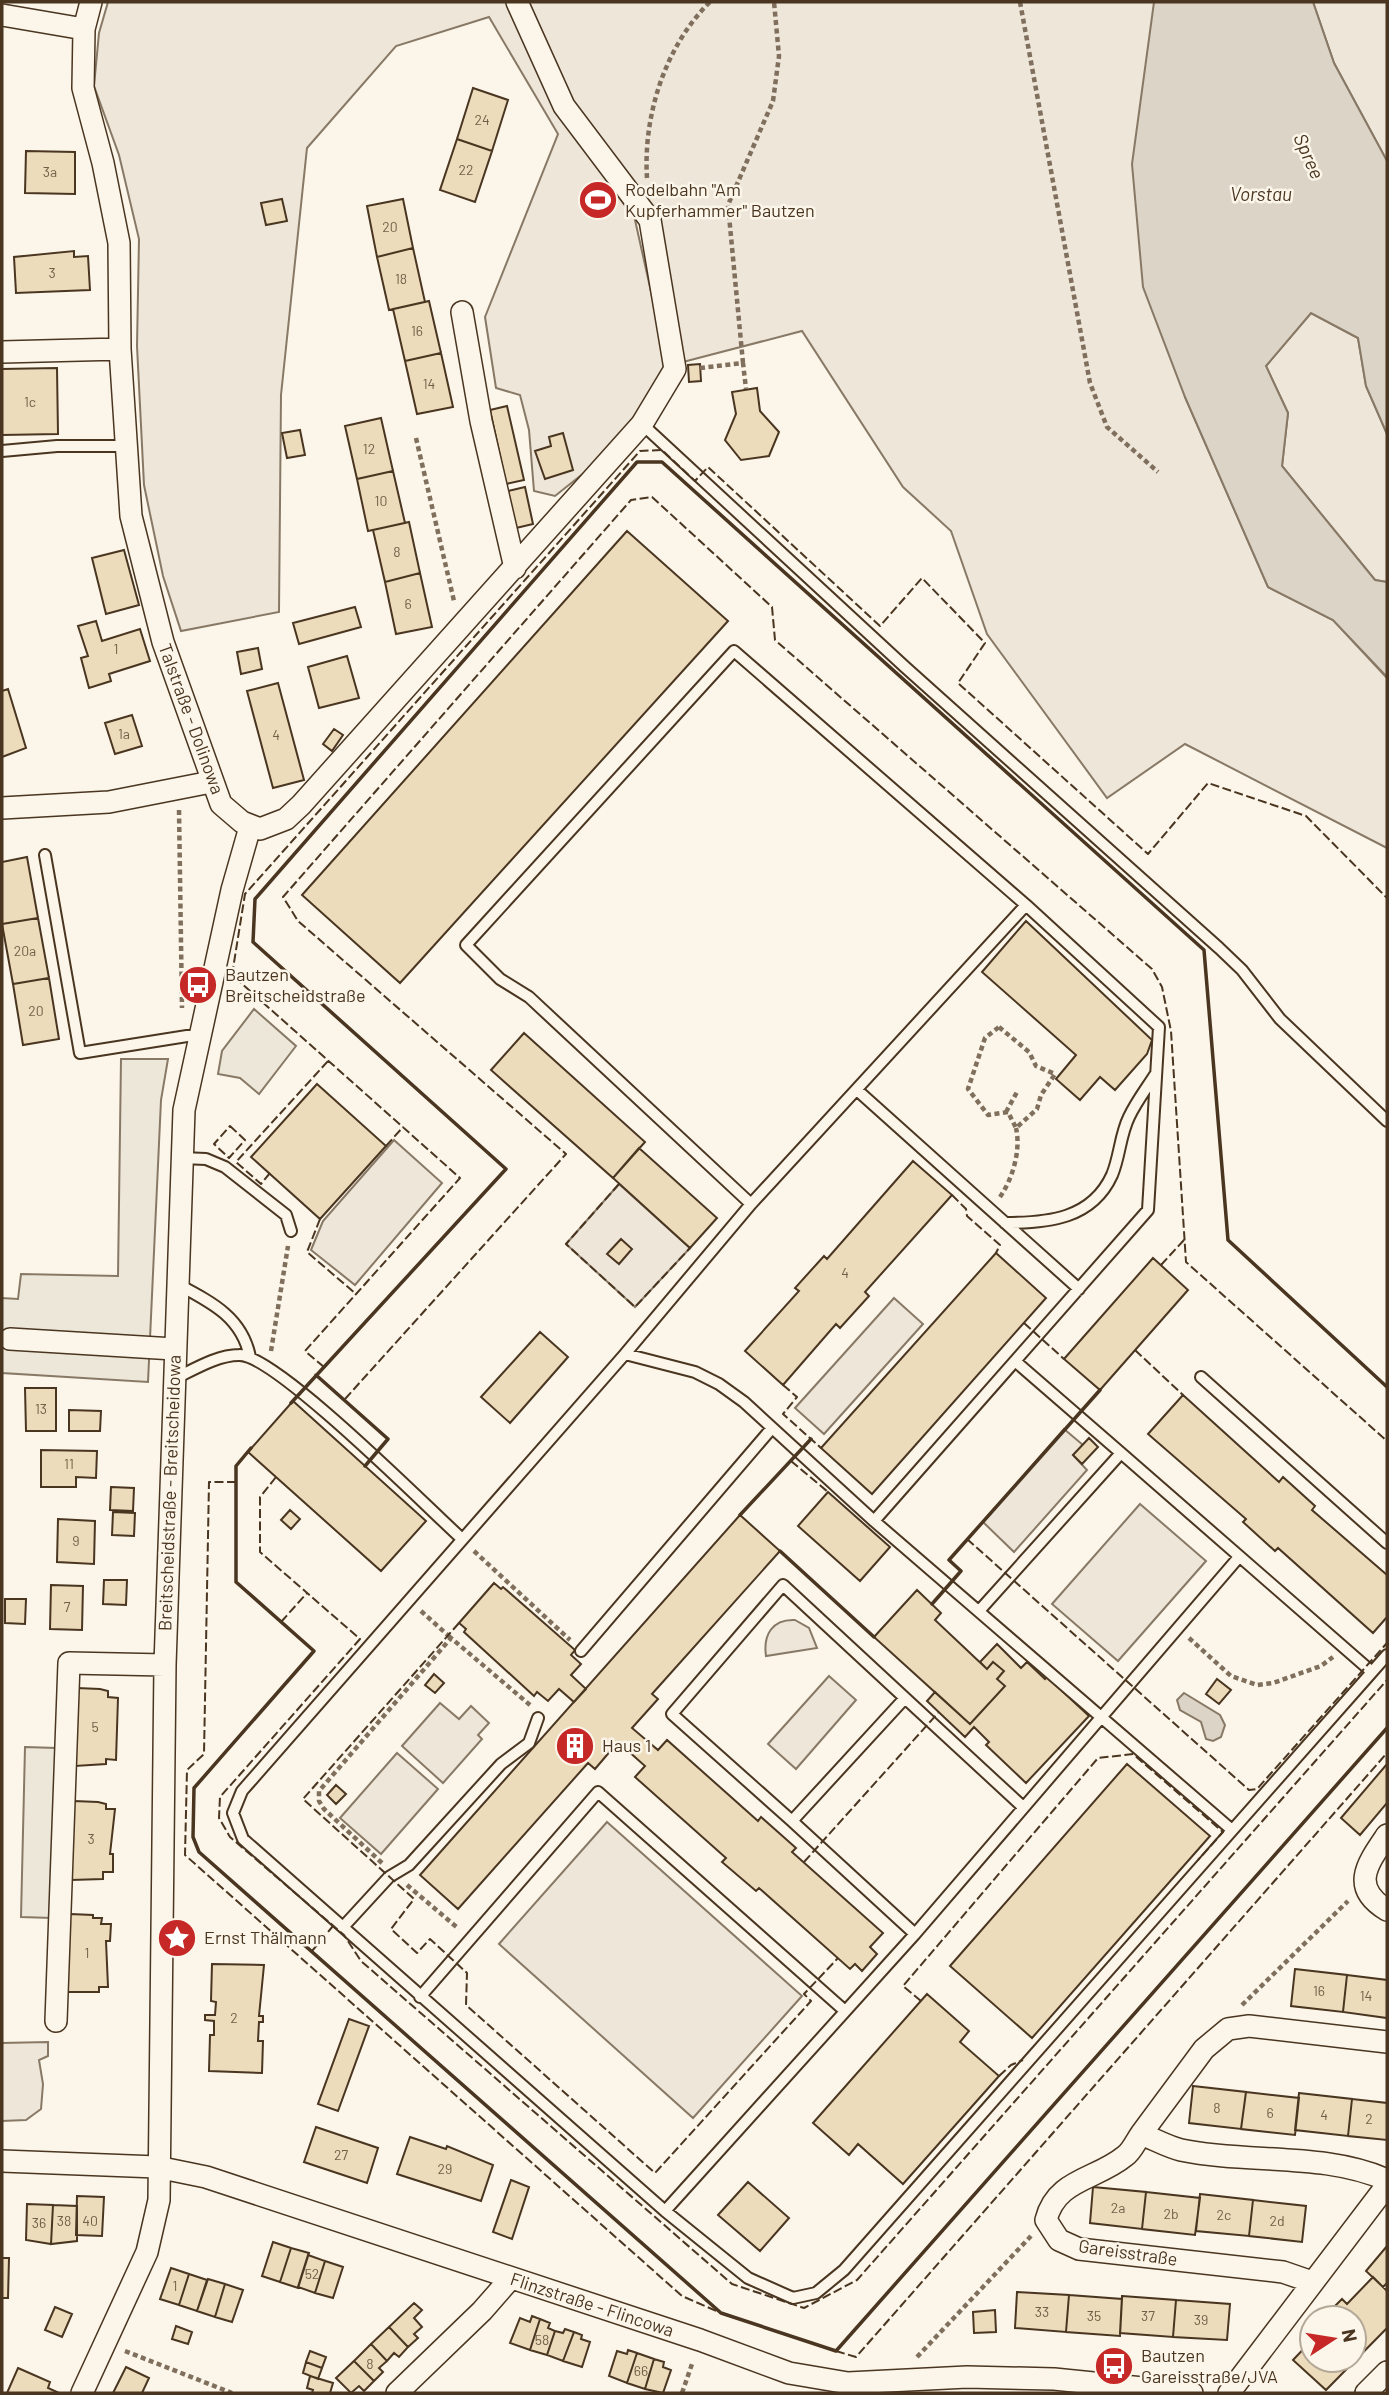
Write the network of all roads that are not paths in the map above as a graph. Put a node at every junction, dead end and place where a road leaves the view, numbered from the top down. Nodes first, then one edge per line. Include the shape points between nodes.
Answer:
1 (91, 2) edge
2 (517, 2) edge
3 (2, 15) edge
4 (84, 29) junction
5 (462, 312) dead end
6 (120, 349) junction
7 (2, 352) edge
8 (642, 424) junction
9 (126, 446) junction
10 (2, 451) edge
11 (515, 568) junction
12 (211, 782) junction
13 (2, 807) edge
14 (250, 827) junction
15 (45, 855) dead end
16 (1026, 905) junction
17 (192, 1037) junction
18 (1156, 1072) junction
19 (858, 1090) junction
20 (1387, 1121) edge
21 (182, 1158) junction
22 (751, 1204) junction
23 (1005, 1223) junction
24 (290, 1231) road end
25 (177, 1284) junction
26 (1079, 1289) junction
27 (6, 1338) edge
28 (174, 1349) junction
29 (625, 1354) junction
30 (250, 1357) junction
31 (1016, 1361) junction
32 (1201, 1377) dead end
33 (174, 1380) junction
34 (772, 1428) junction
35 (1121, 1454) junction
36 (874, 1521) junction
37 (461, 1538) junction
38 (1387, 1543) edge
39 (1239, 1557) junction
40 (979, 1611) junction
41 (581, 1651) road end
42 (1387, 1655) edge
43 (165, 1665) junction
44 (1371, 1672) junction
45 (905, 1698) junction
46 (1101, 1715) junction
47 (538, 1718) road end
48 (1023, 1807) junction
49 (792, 1821) junction
50 (1232, 1830) junction
51 (1387, 1835) edge
52 (1387, 1910) edge
53 (344, 1926) junction
54 (915, 1934) junction
55 (420, 1997) junction
56 (845, 2011) junction
57 (56, 2021) dead end
58 (1387, 2042) edge
59 (1141, 2134) junction
60 (2, 2161) edge
61 (157, 2167) junction
62 (1387, 2182) edge
63 (665, 2211) junction
64 (510, 2279) junction
65 (1312, 2281) junction
66 (1387, 2372) edge
67 (82, 2393) edge
68 (397, 2393) edge
69 (1192, 2393) edge
70 (1229, 2393) edge
71 (1366, 2393) edge

1 - 4 street, Talstraße - Dolinowa
2 - 8 street via 564,106 650,220 675,369
3 - 4 street
4 - 6 street, Talstraße - Dolinowa via 83,88 119,243
5 - 11 street
6 - 7 street
6 - 9 street, Talstraße - Dolinowa
8 - 11 street
8 - 20 lane via 1219,948 1280,1019
9 - 10 lane
9 - 12 street, Talstraße - Dolinowa via 134,529 163,642
11 - 14 street via 301,805 272,826
12 - 13 street via 109,802
12 - 14 street, Talstraße - Dolinowa via 221,804
14 - 17 street, Breitscheidstraße - Breitscheidowa
15 - 17 lane via 80,1053
16 - 18 lane via 1158,1027
16 - 19 lane
16 - 22 lane via 734,652 697,692 466,945 500,979 529,997
17 - 21 street, Breitscheidstraße - Breitscheidowa
18 - 23 lane via 1128,1118 1113,1173 1091,1203 1048,1222
18 - 26 lane via 1148,1210
19 - 22 lane
19 - 23 lane
21 - 24 lane via 206,1159 225,1167 286,1215
21 - 25 street, Breitscheidstraße - Breitscheidowa
22 - 29 lane
23 - 26 lane
25 - 28 street, Breitscheidstraße - Breitscheidowa
25 - 30 lane via 214,1303 240,1326
26 - 31 lane
27 - 28 street
28 - 33 street, Breitscheidstraße - Breitscheidowa
29 - 34 lane via 695,1372 719,1384
29 - 37 lane
30 - 33 lane via 238,1354
30 - 37 lane via 373,1456
31 - 35 lane
31 - 36 lane
32 - 38 lane
33 - 43 street, Breitscheidstraße - Breitscheidowa
34 - 36 lane
34 - 41 lane
35 - 39 lane
35 - 40 lane
36 - 40 lane
37 - 53 lane via 242,1791 233,1813 243,1839
39 - 44 lane
39 - 46 lane
40 - 46 lane
42 - 44 lane
43 - 57 street via 69,1663
43 - 61 street, Breitscheidstraße - Breitscheidowa
44 - 50 lane
45 - 48 lane
45 - 49 lane
45 - 49 lane via 783,1585 672,1714
46 - 48 lane
46 - 50 lane
47 - 53 lane via 529,1743 500,1764 409,1865 394,1873
48 - 54 lane
49 - 54 lane
50 - 63 lane via 844,2270 816,2293 793,2298 748,2278
51 - 52 street via 1365,1867 1367,1891
53 - 55 lane
54 - 56 lane
55 - 56 lane via 598,1792
55 - 63 lane
56 - 63 lane
58 - 59 street via 1249,2026 1228,2029 1203,2049
59 - 62 street via 1180,2150 1298,2161 1369,2172
59 - 65 street, Gareisstraße via 1126,2155 1051,2201 1046,2220 1059,2240 1079,2249 1283,2272
60 - 61 street, Flinzstraße - Flincowa
61 - 64 street, Flinzstraße - Flincowa via 206,2177
61 - 67 street, Breitscheidstraße - Breitscheidowa via 159,2200 147,2252
62 - 65 street
64 - 68 street
64 - 69 street, Flinzstraße - Flincowa via 789,2373 848,2383 967,2377 1054,2379
65 - 70 street
66 - 71 street

